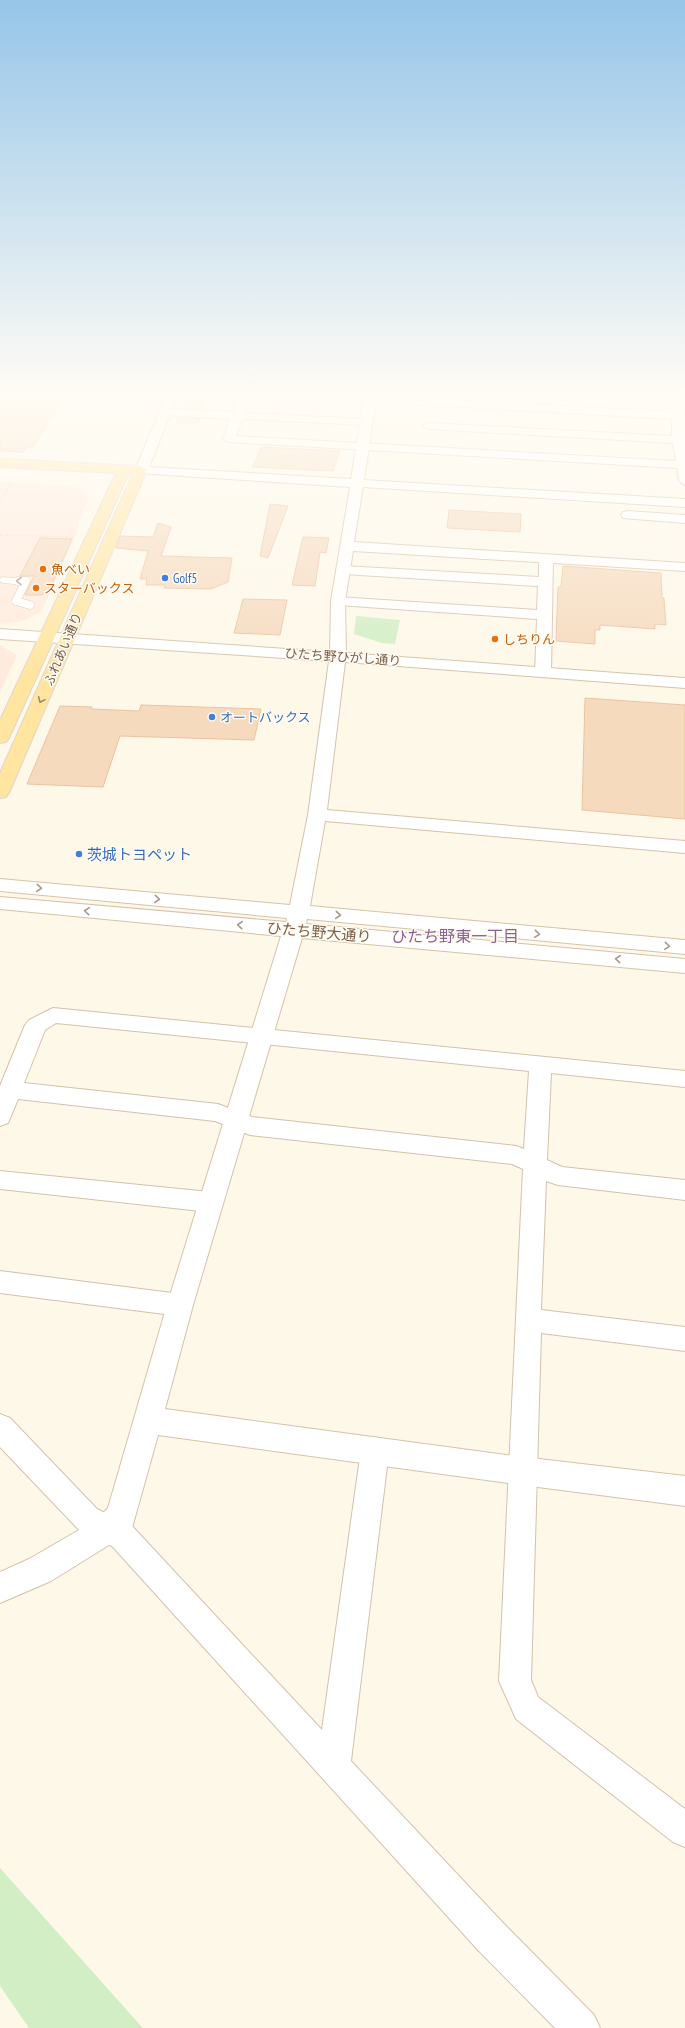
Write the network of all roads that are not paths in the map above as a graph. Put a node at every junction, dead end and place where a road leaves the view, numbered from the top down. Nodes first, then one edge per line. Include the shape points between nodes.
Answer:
1 (116, 488) edge
2 (134, 488) edge
3 (333, 488) edge
4 (356, 489) junction
5 (685, 496) edge
6 (498, 498) junction
7 (685, 503) edge
8 (553, 508) dead end
9 (685, 512) edge
10 (613, 514) dead end
11 (685, 519) edge
12 (346, 546) junction
13 (546, 559) junction
14 (685, 567) edge
15 (343, 570) junction
16 (3, 580) dead end
17 (545, 582) junction
18 (338, 601) junction
19 (30, 605) dead end
20 (545, 615) junction
21 (0, 634) edge
22 (45, 637) junction
23 (68, 639) junction
24 (338, 657) junction
25 (543, 673) junction
26 (685, 683) edge
27 (0, 738) edge
28 (0, 793) edge
29 (317, 815) junction
30 (685, 847) edge
31 (0, 884) edge
32 (0, 903) edge
33 (296, 921) junction
34 (685, 947) edge
35 (685, 966) edge
36 (261, 1036) junction
37 (540, 1066) junction
38 (685, 1080) edge
39 (9, 1090) junction
40 (0, 1117) edge
41 (237, 1119) junction
42 (534, 1163) junction
43 (0, 1180) edge
44 (685, 1190) edge
45 (210, 1202) junction
46 (0, 1282) edge
47 (180, 1304) junction
48 (528, 1320) junction
49 (685, 1339) edge
50 (149, 1420) junction
51 (0, 1427) edge
52 (375, 1450) junction
53 (522, 1471) junction
54 (685, 1491) edge
55 (109, 1529) junction
56 (0, 1588) edge
57 (334, 1766) junction
58 (685, 1830) edge
59 (581, 2028) edge

1 - 22 main road, ふれあい通り
2 - 23 main road, ふれあい通り
3 - 4 street
4 - 6 street
4 - 12 street
5 - 6 street via 531,490
6 - 7 street
6 - 8 street
6 - 9 street
10 - 11 street
12 - 13 street
12 - 15 street
13 - 14 street
13 - 17 street
15 - 17 street
15 - 18 street
19 -> 16 lane via 16,600 26,581
17 - 20 street
18 - 20 street
18 - 24 street
20 - 25 street
21 - 22 street, ひたち野ひがし通り
22 - 23 street, ひたち野ひがし通り
22 - 27 main road, ふれあい通り
23 - 24 street, ひたち野ひがし通り
23 -> 28 main road, ふれあい通り
24 - 25 street, ひたち野ひがし通り
24 - 29 street
25 - 26 street, ひたち野ひがし通り
29 - 30 street
29 - 33 street
31 -> 33 street, ひたち野大通り
33 -> 32 street, ひたち野大通り
33 -> 34 street, ひたち野大通り
35 -> 33 street, ひたち野大通り
33 - 36 street
36 - 37 street
36 - 39 street via 53,1015 36,1025
36 - 41 street
37 - 38 street
37 - 42 street
39 - 40 street
39 - 41 street via 218,1113
41 - 42 street via 250,1126 516,1155
41 - 45 street
42 - 44 street via 558,1176
42 - 48 street
43 - 45 street
45 - 47 street
46 - 47 street
47 - 50 street
48 - 49 street
48 - 53 street
50 - 52 street
50 - 55 street via 122,1517
51 - 55 street via 88,1519
52 - 53 street
52 - 57 street
53 - 54 street
53 - 58 street via 516,1681 527,1708
55 - 56 street via 40,1570
55 - 57 street via 122,1536
57 - 59 street via 492,1937

